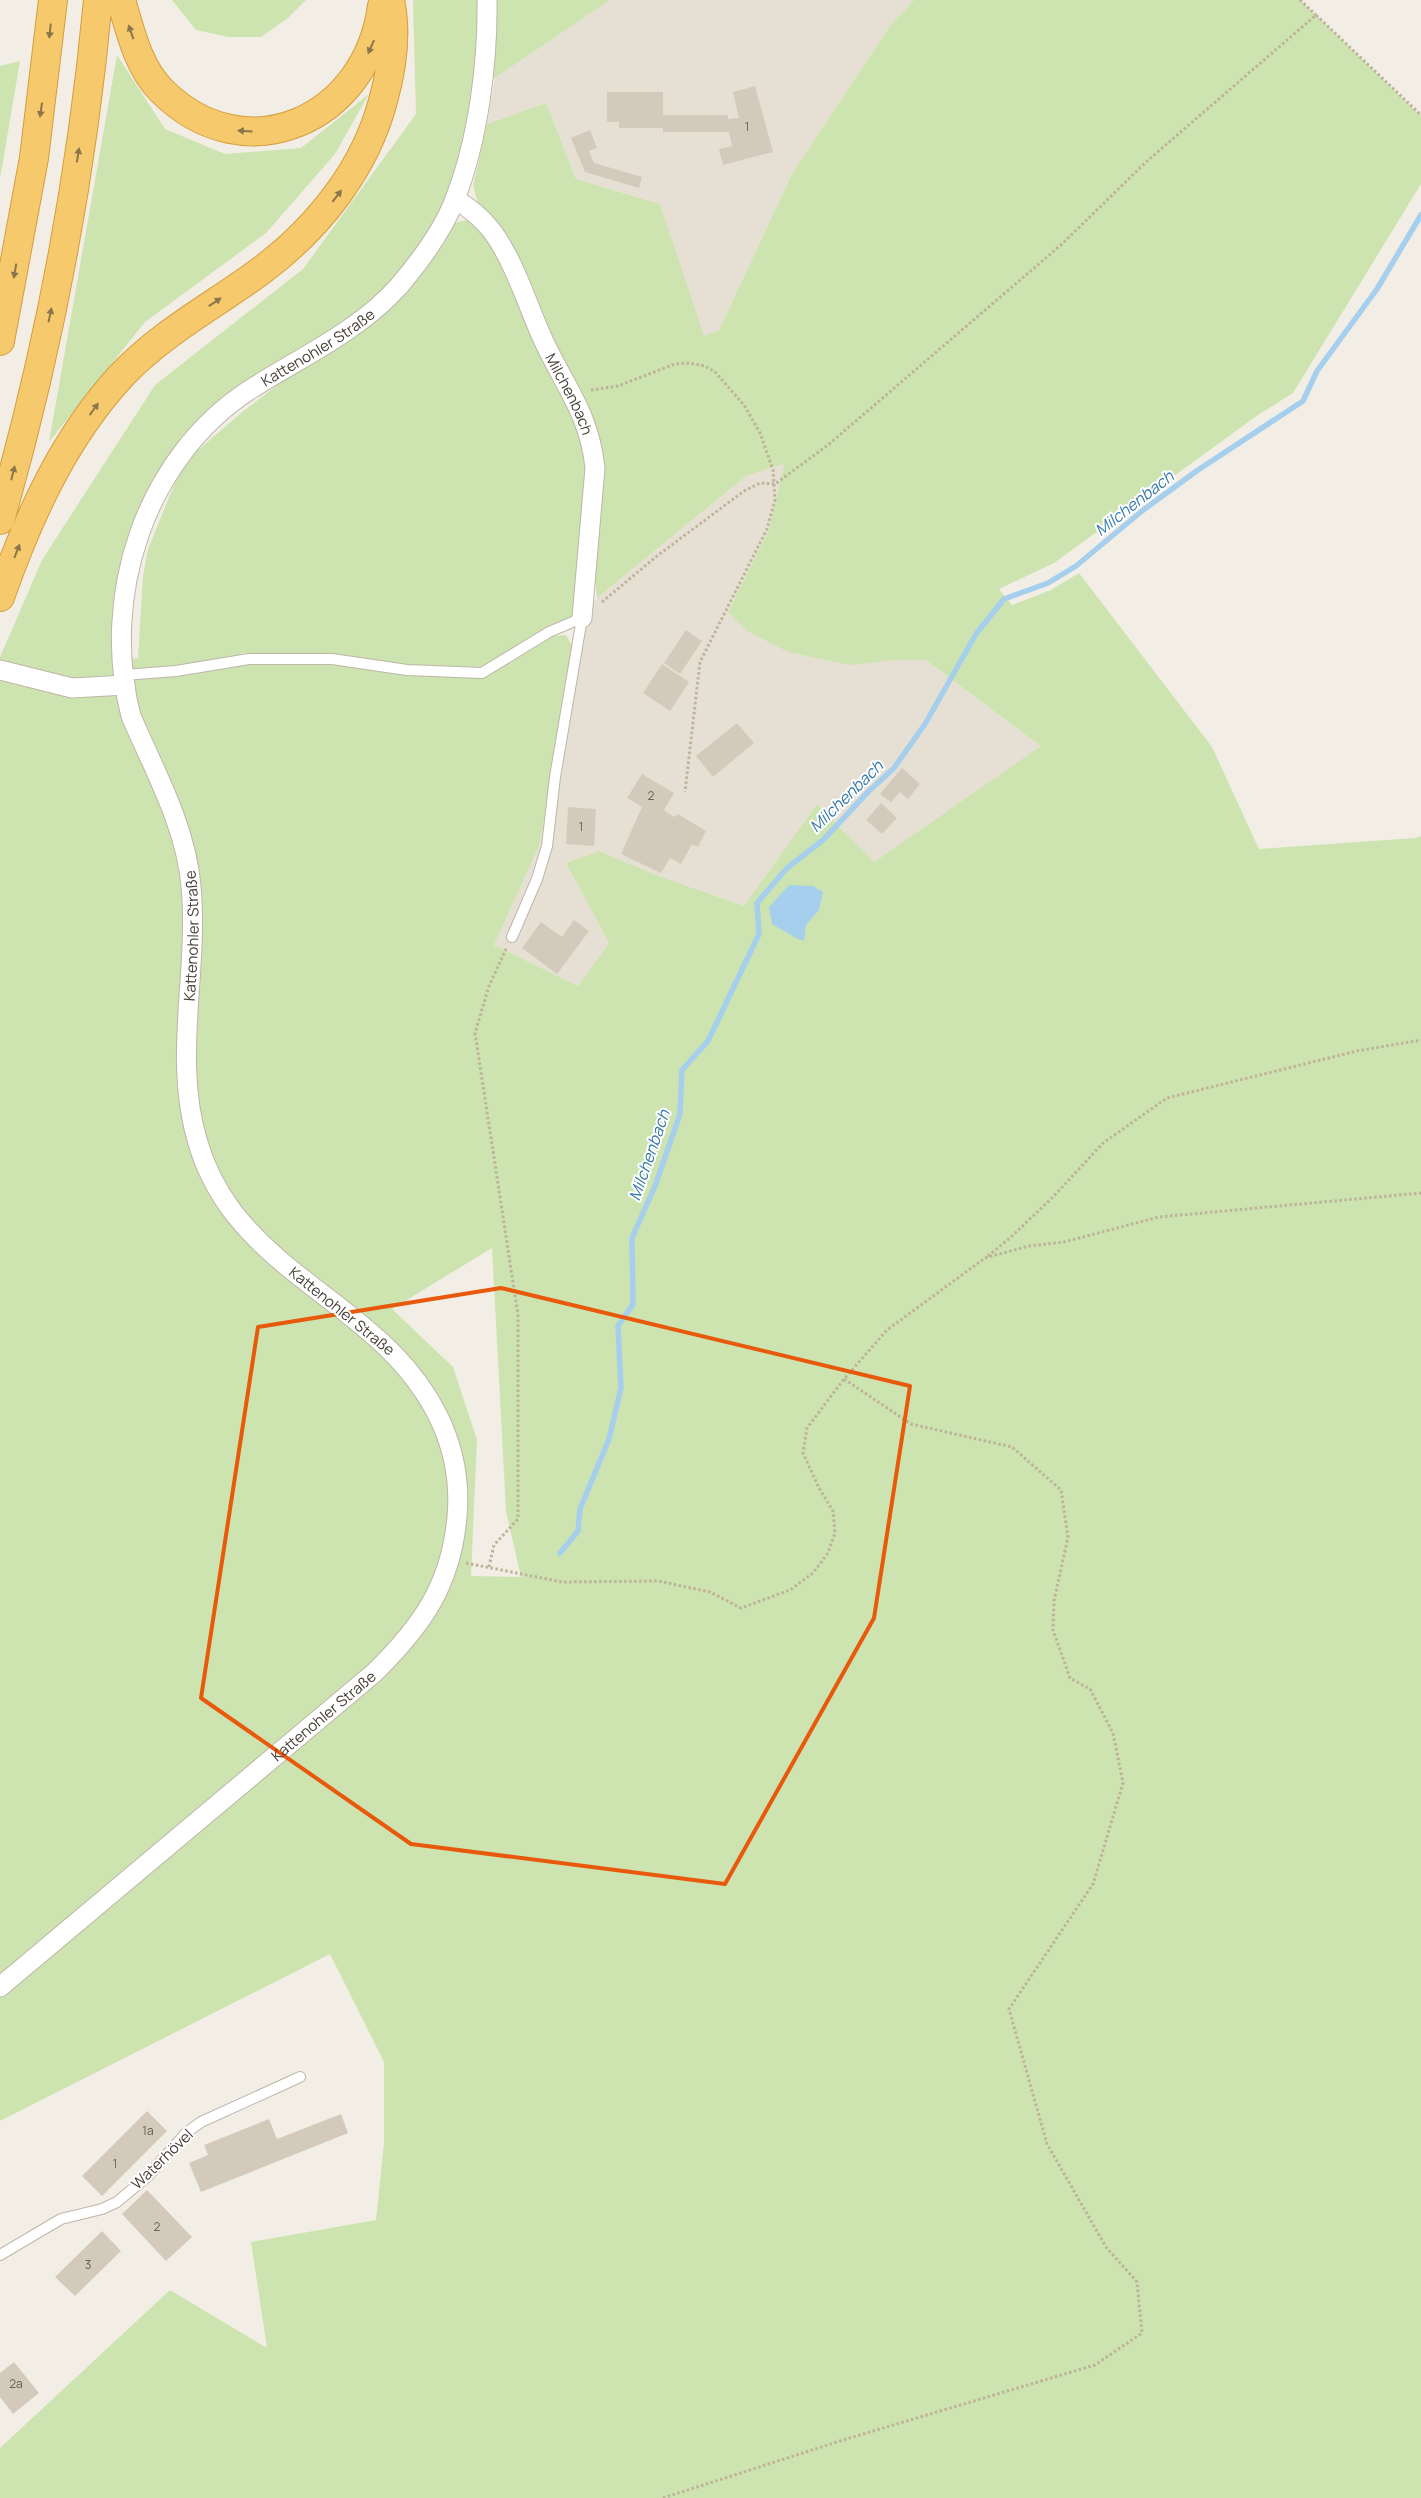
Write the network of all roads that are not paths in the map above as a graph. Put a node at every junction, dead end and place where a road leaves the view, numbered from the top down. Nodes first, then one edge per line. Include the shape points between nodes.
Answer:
1 (53, 0) edge
2 (98, 0) edge
3 (121, 0) edge
4 (382, 0) edge
5 (390, 0) edge
6 (487, 0) edge
7 (455, 199) junction
8 (0, 340) edge
9 (0, 520) edge
10 (0, 597) edge
11 (582, 618) junction
12 (0, 670) edge
13 (124, 680) junction
14 (512, 936) road end
15 (0, 1987) edge
16 (300, 2077) dead end
17 (0, 2255) edge

1 -> 8 highway via 34,158
9 -> 2 highway via 33,394 54,292 88,92
4 -> 3 highway via 375,41 347,89 326,108 302,121 274,129 245,132 215,126 186,113 159,89 142,62
10 -> 5 highway via 32,516 58,464 94,408 122,375 181,324 263,269 297,240 344,186 380,114 389,79 393,42
6 - 7 street, Kattenohler Straße via 483,76 466,163
7 - 11 street, Milchenbach via 476,212 494,234 587,424 595,468
7 - 13 street, Kattenohler Straße via 422,256 383,302 332,340 249,390 202,430 180,456 148,510 126,578
11 - 13 lane via 549,632 482,673 407,670 332,658 249,659
11 - 14 lane via 555,777 547,846 537,879
12 - 13 street via 72,688
13 - 15 street, Kattenohler Straße via 131,716 187,855 193,925 186,1087 198,1146 220,1191 246,1226 284,1263 387,1346 425,1391 451,1449 458,1509 452,1552 442,1584 398,1650
16 - 17 lane, Waterhövel via 201,2122 186,2133 148,2176 117,2202 61,2219

